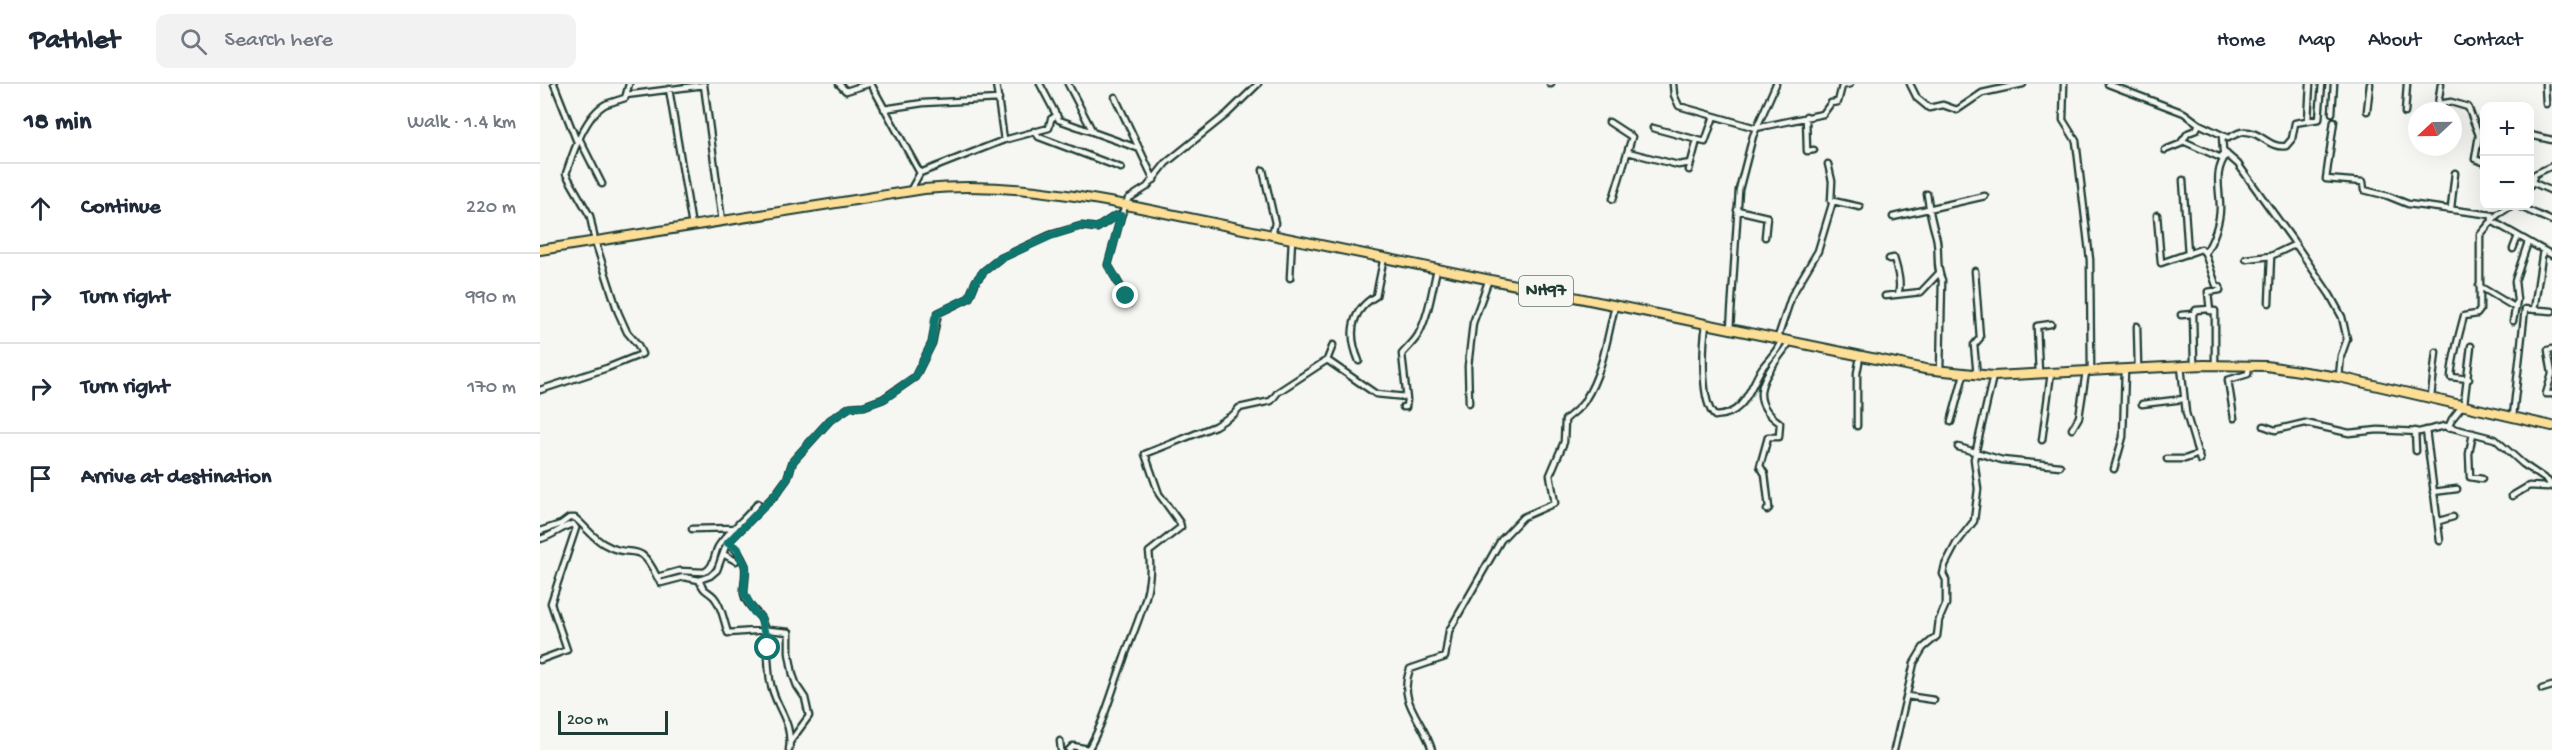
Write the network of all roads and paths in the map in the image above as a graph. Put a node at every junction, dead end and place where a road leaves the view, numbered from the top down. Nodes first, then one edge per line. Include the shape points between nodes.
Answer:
1 (554, 84) edge
2 (629, 84) edge
3 (839, 84) edge
4 (870, 84) edge
5 (996, 84) edge
6 (1040, 84) edge
7 (1068, 84) edge
8 (1257, 84) edge
9 (1673, 84) edge
10 (1776, 84) edge
11 (1850, 84) edge
12 (1910, 84) edge
13 (2022, 84) edge
14 (2064, 84) edge
15 (2108, 84) edge
16 (2310, 84) edge
17 (2322, 84) edge
18 (2334, 84) edge
19 (2370, 84) edge
20 (2399, 84) edge
21 (2440, 84) edge
22 (2545, 84) edge
23 (2407, 85) edge
24 (669, 89) junction
25 (626, 95) junction
26 (1115, 97) dead end
27 (999, 99) junction
28 (2546, 104) dead end
29 (884, 109) junction
30 (2367, 111) dead end
31 (2332, 113) dead end
32 (2405, 113) dead end
33 (1057, 115) junction
34 (1714, 116) junction
35 (1806, 116) junction
36 (2308, 120) junction
37 (2334, 121) dead end
38 (1609, 122) dead end
39 (2199, 124) junction
40 (1653, 128) dead end
41 (1756, 128) junction
42 (1034, 131) junction
43 (1094, 133) junction
44 (2222, 135) junction
45 (2534, 136) edge
46 (578, 140) junction
47 (1004, 140) junction
48 (1697, 140) junction
49 (2552, 140) edge
50 (2183, 141) junction
51 (1137, 148) junction
52 (1815, 150) dead end
53 (2165, 150) dead end
54 (1628, 152) junction
55 (2225, 153) junction
56 (2480, 161) edge
57 (1691, 163) junction
58 (1828, 164) dead end
59 (2552, 166) edge
60 (1121, 168) dead end
61 (1263, 170) dead end
62 (1689, 170) dead end
63 (920, 173) junction
64 (2455, 173) dead end
65 (2534, 176) edge
66 (1154, 180) junction
67 (2183, 180) dead end
68 (602, 184) dead end
69 (2534, 185) edge
70 (910, 191) junction
71 (2552, 191) edge
72 (1927, 194) dead end
73 (1985, 196) dead end
74 (1613, 199) dead end
75 (1833, 201) junction
76 (1126, 206) junction
77 (1860, 207) dead end
78 (2451, 208) junction
79 (1931, 209) junction
80 (1737, 210) junction
81 (2506, 210) edge
82 (2527, 210) edge
83 (2157, 215) dead end
84 (1121, 216) junction
85 (1893, 217) dead end
86 (722, 221) junction
87 (2492, 221) junction
88 (2552, 221) edge
89 (692, 226) junction
90 (1272, 235) junction
91 (2518, 236) junction
92 (1765, 237) dead end
93 (1293, 239) junction
94 (595, 241) junction
95 (2528, 242) junction
96 (2296, 244) junction
97 (2513, 249) dead end
98 (540, 250) edge
99 (2543, 250) junction
100 (2205, 253) junction
101 (2188, 254) junction
102 (2552, 255) edge
103 (2271, 256) junction
104 (1384, 258) junction
105 (1889, 259) dead end
106 (2246, 259) dead end
107 (1437, 268) junction
108 (1975, 271) dead end
109 (1939, 273) junction
110 (1290, 278) dead end
111 (1488, 279) junction
112 (2479, 286) junction
113 (1898, 294) junction
114 (1885, 296) dead end
115 (1130, 303) dead end
116 (2269, 303) dead end
117 (1615, 306) junction
118 (2516, 308) junction
119 (2210, 309) junction
120 (2525, 309) junction
121 (2534, 310) junction
122 (2552, 311) edge
123 (2193, 314) junction
124 (2181, 315) dead end
125 (2513, 321) dead end
126 (2051, 324) dead end
127 (1706, 325) junction
128 (2137, 326) dead end
129 (1730, 330) junction
130 (1782, 341) junction
131 (1333, 345) dead end
132 (2471, 346) dead end
133 (2552, 349) edge
134 (2436, 352) dead end
135 (1860, 357) junction
136 (1327, 360) junction
137 (1359, 361) dead end
138 (2194, 365) junction
139 (2215, 365) junction
140 (2248, 365) junction
141 (2181, 366) junction
142 (2138, 368) junction
143 (2125, 369) junction
144 (1940, 372) junction
145 (2089, 372) junction
146 (2552, 372) edge
147 (2051, 373) junction
148 (1964, 374) junction
149 (2039, 374) junction
150 (1977, 375) junction
151 (1992, 376) junction
152 (2339, 378) junction
153 (2469, 380) junction
154 (540, 390) edge
155 (2552, 394) edge
156 (1406, 397) junction
157 (2431, 397) junction
158 (2184, 399) junction
159 (1468, 404) dead end
160 (2142, 404) dead end
161 (2464, 404) junction
162 (1403, 407) dead end
163 (1725, 415) junction
164 (2512, 416) junction
165 (2234, 418) dead end
166 (1723, 422) dead end
167 (1951, 422) dead end
168 (1857, 426) dead end
169 (2264, 426) dead end
170 (2552, 426) edge
171 (2448, 428) junction
172 (2072, 429) dead end
173 (2426, 430) junction
174 (2415, 432) junction
175 (2473, 433) junction
176 (2042, 440) dead end
177 (1958, 447) dead end
178 (1976, 448) junction
179 (2416, 452) dead end
180 (2167, 459) dead end
181 (2060, 466) dead end
182 (2114, 469) dead end
183 (2482, 479) dead end
184 (2551, 485) edge
185 (2457, 489) dead end
186 (2433, 492) junction
187 (2512, 496) dead end
188 (758, 503) dead end
189 (1767, 510) dead end
190 (2453, 517) dead end
191 (2439, 521) junction
192 (735, 528) junction
193 (692, 529) dead end
194 (540, 531) edge
195 (540, 539) edge
196 (2440, 541) dead end
197 (728, 543) junction
198 (723, 554) junction
199 (736, 561) dead end
200 (657, 580) junction
201 (699, 580) junction
202 (765, 631) junction
203 (540, 660) edge
204 (2552, 686) edge
205 (2542, 689) dead end
206 (1907, 696) junction
207 (1934, 700) dead end
208 (1060, 741) dead end
209 (790, 742) junction
210 (789, 750) edge
211 (1061, 750) edge
212 (1069, 750) edge
213 (1088, 750) edge
214 (1432, 750) edge
215 (1894, 750) edge

1 - 46 street
2 - 25 street
3 - 4 street via 846,92
4 - 29 street
5 - 27 street
6 - 33 street
7 - 43 street
8 - 66 street via 1166,163
9 - 34 street via 1677,104
10 - 41 street
11 - 35 street via 1842,86 1838,102 1831,103 1823,114
12 - 13 street via 1917,98 1929,108 1943,105 1957,110 1982,93
14 - 145 street via 2063,120 2076,141 2090,260
15 - 39 street via 2184,113
16 - 36 street
17 - 36 street via 2319,119
18 - 31 street
19 - 30 street
20 - 23 street
21 - 56 street via 2438,104 2451,102 2468,107 2479,135 2475,159
22 - 28 street
23 - 32 street
24 - 25 street
24 - 86 street via 705,87
24 - 89 street
25 - 46 street via 605,105
26 - 51 street
27 - 29 street
27 - 47 street
29 - 63 street
33 - 42 street via 1051,119 1049,128
33 - 43 street via 1059,120
34 - 41 street
34 - 48 street via 1706,142
35 - 41 street
35 - 52 street via 1807,151
36 - 44 street via 2295,123 2292,139 2284,146 2270,144 2254,133 2241,132 2228,138
37 - 78 street via 2326,179 2363,182 2364,190 2408,204
38 - 54 street via 1631,136
39 - 44 street
39 - 50 street
40 - 48 street
41 - 80 street via 1741,179
42 - 47 street
42 - 60 street via 1039,137
43 - 51 street
44 - 55 street
45 - 49 street
46 - 68 street
46 - 94 street via 566,174 590,216
47 - 63 street
48 - 57 street
50 - 53 street
50 - 55 street via 2221,158
51 - 66 street
54 - 57 street via 1678,165
54 - 74 street
55 - 96 street
55 - 100 street via 2218,171 2217,226
57 - 62 street
58 - 75 street
59 - 65 street
61 - 90 street via 1275,223
63 - 70 street
64 - 78 street
66 - 76 street via 1130,197
67 - 101 street
69 - 71 street
70 - 76 highway, NH97 via 996,186
70 - 86 highway, NH97
72 - 79 street
73 - 79 street
75 - 77 street
75 - 130 street via 1818,251 1792,295
76 - 84 street
76 - 90 highway, NH97
78 - 87 street via 2492,215
79 - 85 street
79 - 109 street
80 - 92 street via 1767,218
80 - 129 street
81 - 87 street
82 - 88 street
83 - 101 street via 2161,262
84 - 115 street via 1108,265
84 - 197 street via 1097,228 1081,226 1050,236 999,259 984,271 969,298 938,313 932,343 915,377 884,399 850,407 830,420 793,461 776,494
86 - 89 highway, NH97
87 - 91 street
87 - 112 street via 2480,235
89 - 94 highway, NH97
90 - 93 highway, NH97
91 - 95 street
91 - 97 street
93 - 104 highway, NH97
93 - 110 street
94 - 98 highway, NH97
94 - 154 street via 618,312 642,354
95 - 99 street
95 - 118 street via 2515,280
96 - 103 street
96 - 152 street via 2342,317 2346,339
99 - 102 street
99 - 121 street
100 - 101 street via 2201,249
100 - 119 street via 2220,287 2208,292
103 - 106 street
103 - 116 street
104 - 107 highway, NH97
104 - 137 street via 1376,296 1365,303 1352,322 1352,340
105 - 113 street via 1894,258 1896,264
107 - 111 highway, NH97
107 - 156 street via 1421,328 1402,354
108 - 150 street via 1981,322 1980,338 1974,345
109 - 113 street via 1921,292
109 - 144 street
111 - 117 highway, NH97
111 - 159 street via 1473,323
112 - 118 street
112 - 153 street via 2480,310 2464,316 2452,358 2451,377
113 - 114 street
117 - 127 highway, NH97
117 - 214 street via 1608,343 1585,402 1565,420 1564,442 1550,475 1555,503 1523,518 1501,540 1449,631 1445,657 1410,669 1405,681 1409,706
118 - 120 street
118 - 125 street
119 - 123 street
119 - 139 street via 2215,311
120 - 121 street
120 - 164 street
121 - 122 street
123 - 124 street
123 - 138 street
126 - 149 street via 2037,326
127 - 129 highway, NH97
127 - 163 street via 1703,363 1710,412
128 - 142 street
129 - 130 highway, NH97
130 - 135 highway, NH97
130 - 163 street via 1761,369 1744,403
130 - 189 street via 1760,387 1764,408 1780,423 1779,437 1768,437 1761,454
131 - 136 street
132 - 153 street
133 - 146 street via 2548,350
134 - 157 street
135 - 144 highway, NH97
135 - 168 street
136 - 156 street via 1376,394
136 - 213 street via 1270,401 1239,408 1215,426 1145,454 1159,494 1181,527 1149,552 1146,599 1104,721
138 - 139 highway, NH97
138 - 141 highway, NH97
139 - 140 highway, NH97
140 - 152 highway, NH97
140 - 165 street via 2248,374 2228,380
141 - 142 highway, NH97
141 - 158 street
142 - 143 highway, NH97
143 - 145 highway, NH97
143 - 182 street via 2123,437
144 - 148 highway, NH97
145 - 147 highway, NH97
145 - 172 street via 2079,417
146 - 155 street via 2546,394
147 - 149 highway, NH97
147 - 176 street
148 - 150 highway, NH97
148 - 167 street
149 - 151 highway, NH97
150 - 151 highway, NH97
151 - 178 street
152 - 157 highway, NH97
153 - 161 street
156 - 162 street
157 - 161 highway, NH97
158 - 160 street
158 - 180 street via 2199,457
161 - 164 highway, NH97
161 - 171 street
163 - 166 street
164 - 170 highway, NH97
169 - 174 street via 2277,430 2305,423 2345,432
171 - 173 street
171 - 175 street
173 - 174 street
173 - 186 street
174 - 179 street
175 - 183 street via 2470,477
175 - 184 street via 2495,439
177 - 178 street
178 - 181 street via 2002,460
178 - 206 street via 1974,476 1978,489 1974,522 1945,565 1946,604 1937,636 1917,657
184 - 187 street via 2529,486
185 - 186 street
186 - 191 street
188 - 192 street
190 - 191 street
191 - 196 street
192 - 193 street
192 - 200 street via 717,549 709,570 680,570
194 - 200 street via 575,518 603,544 639,552 647,558
195 - 203 street via 568,525 576,528 551,603 567,650
197 - 198 street
197 - 202 street via 738,549 746,566 744,593
198 - 199 street
198 - 201 street via 717,570
200 - 201 street
201 - 202 street via 719,605 728,633
202 - 209 street via 770,680 788,722
202 - 209 street via 789,632 793,675 805,698 809,716
204 - 205 street
206 - 207 street
206 - 215 street
208 - 211 street
209 - 210 street
212 - 213 street via 1073,746

